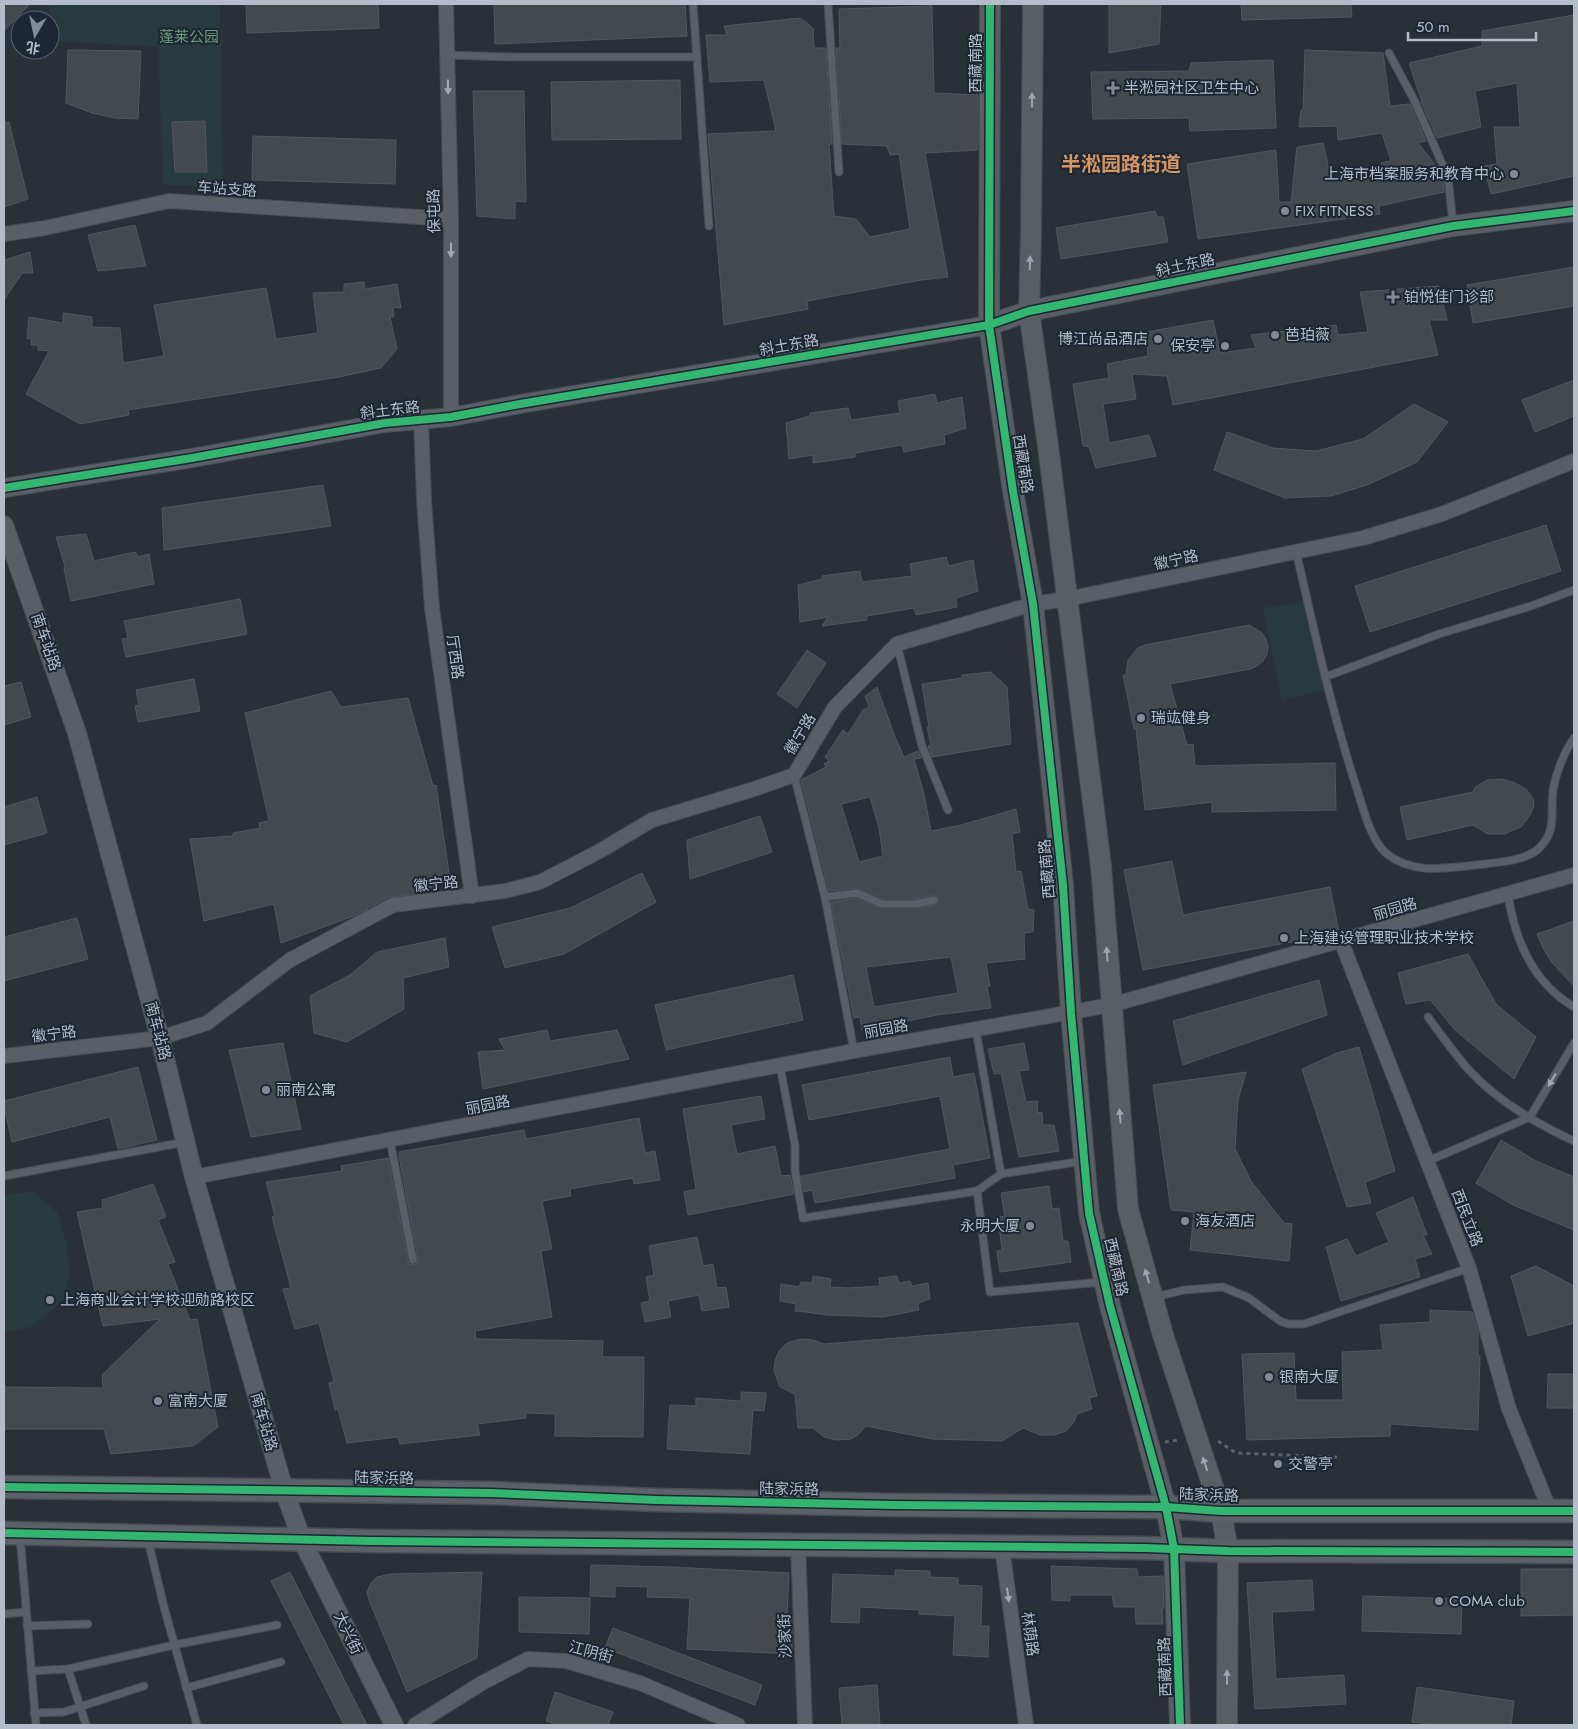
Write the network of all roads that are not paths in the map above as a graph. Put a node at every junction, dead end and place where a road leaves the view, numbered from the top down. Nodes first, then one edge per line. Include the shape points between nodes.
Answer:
1 (446, 4) edge
2 (693, 4) edge
3 (828, 4) edge
4 (990, 4) edge
5 (1033, 4) edge
6 (1389, 53) dead end
7 (447, 55) junction
8 (697, 57) junction
9 (839, 172) dead end
10 (1574, 211) edge
11 (451, 219) junction
12 (708, 226) dead end
13 (1453, 226) junction
14 (4, 234) edge
15 (1029, 311) junction
16 (989, 325) junction
17 (450, 417) junction
18 (421, 420) junction
19 (1574, 461) edge
20 (4, 488) edge
21 (4, 525) edge
22 (1296, 551) junction
23 (1574, 590) edge
24 (1067, 599) junction
25 (1033, 604) junction
26 (898, 644) junction
27 (1325, 677) junction
28 (1574, 738) edge
29 (794, 775) junction
30 (948, 810) dead end
31 (1574, 876) edge
32 (1508, 895) junction
33 (472, 896) junction
34 (825, 897) junction
35 (934, 900) dead end
36 (1341, 941) junction
37 (1111, 1005) junction
38 (1574, 1007) edge
39 (1071, 1013) junction
40 (1428, 1017) dead end
41 (976, 1030) junction
42 (160, 1038) junction
43 (1574, 1043) edge
44 (854, 1052) junction
45 (4, 1056) edge
46 (780, 1066) junction
47 (1530, 1117) junction
48 (390, 1140) junction
49 (1574, 1141) edge
50 (186, 1142) junction
51 (1085, 1160) junction
52 (1428, 1162) junction
53 (1001, 1174) junction
54 (4, 1176) edge
55 (194, 1177) junction
56 (977, 1191) junction
57 (413, 1260) dead end
58 (1469, 1268) junction
59 (1105, 1282) junction
60 (1153, 1298) junction
61 (4, 1487) edge
62 (284, 1490) junction
63 (1166, 1507) junction
64 (1220, 1510) junction
65 (1550, 1511) junction
66 (1574, 1511) edge
67 (12, 1533) edge
68 (147, 1537) junction
69 (302, 1540) junction
70 (798, 1546) junction
71 (1002, 1547) junction
72 (1174, 1549) junction
73 (1228, 1552) junction
74 (1574, 1552) edge
75 (26, 1612) junction
76 (4, 1614) edge
77 (88, 1624) dead end
78 (277, 1625) dead end
79 (27, 1626) junction
80 (174, 1645) junction
81 (281, 1662) dead end
82 (68, 1669) junction
83 (31, 1671) junction
84 (144, 1686) dead end
85 (186, 1688) junction
86 (80, 1707) junction
87 (34, 1712) junction
88 (36, 1725) edge
89 (86, 1725) edge
90 (197, 1725) edge
91 (394, 1725) edge
92 (415, 1725) edge
93 (738, 1725) edge
94 (805, 1725) edge
95 (1026, 1725) edge
96 (1180, 1725) edge
97 (1227, 1725) edge

1 - 7 street, 保屯路
2 - 8 lane
3 - 9 lane
4 - 16 main road, 西藏南路
15 -> 5 main road, 西藏南路
6 - 13 lane via 1448,177
7 - 8 lane
7 -> 11 street, 保屯路
8 - 12 lane
10 - 13 main road, 斜土东路
11 - 14 street, 车站支路 via 169,202
11 -> 17 street, 保屯路
13 - 15 main road, 斜土东路
15 - 16 main road, 斜土东路
15 - 24 main road, 西藏南路
16 - 17 street, 斜土东路
16 - 25 main road, 西藏南路
17 - 18 street, 斜土东路
18 - 20 street, 斜土东路 via 385,423
18 - 33 street, 厅西路 via 432,608
19 - 22 street, 徽宁路 via 1442,514 1363,538
21 - 42 street, 南车站路 via 77,733
22 - 24 street, 徽宁路
22 - 27 lane
23 - 27 lane via 1439,634
24 - 25 street, 徽宁路
37 -> 24 main road, 西藏南路 via 1101,866
25 - 26 street, 徽宁路
25 - 39 main road, 西藏南路 via 1063,885
26 - 29 street, 徽宁路 via 835,707
26 - 30 lane via 922,746
27 - 28 lane via 1344,750 1372,831 1387,854 1420,868 1436,870 1503,861 1536,850 1550,830 1556,778
29 - 33 street, 徽宁路 via 652,820 540,882 505,892
29 - 34 lane
31 - 32 street, 丽园路
32 - 36 street, 丽园路
32 - 38 lane via 1513,923 1529,963 1545,985
33 - 42 street, 徽宁路 via 393,905 290,960 207,1023
34 - 35 lane via 857,893 882,904 916,904
34 - 44 lane
36 - 37 street, 丽园路
36 - 52 street, 西民立路
37 - 39 street, 丽园路
60 -> 37 main road, 西藏南路 via 1128,1209
39 - 41 street, 丽园路
39 - 51 main road, 西藏南路
40 - 47 lane via 1470,1071 1497,1095
41 - 44 street, 丽园路
41 - 53 lane
42 - 45 street, 徽宁路
42 - 50 street, 南车站路
43 -> 47 lane
44 - 46 street, 丽园路
46 - 48 street, 丽园路
46 - 56 lane via 803,1218
47 - 49 lane
47 - 52 lane
48 - 55 street, 丽园路
48 - 57 lane
50 - 54 lane
50 - 55 street, 南车站路
51 - 53 lane
51 - 59 main road, 西藏南路 via 1089,1212
52 - 58 street, 西民立路
53 - 56 lane
55 - 62 street, 南车站路
56 - 59 lane via 990,1292
58 - 60 lane via 1304,1324 1280,1321 1249,1298 1223,1287 1184,1290
58 - 65 street, 西民立路 via 1508,1409
59 - 63 main road, 西藏南路
64 -> 60 main road, 西藏南路
61 - 62 main road, 陆家浜路
62 - 63 main road, 陆家浜路 via 490,1493 656,1500
62 - 69 street, 南车站路
63 - 64 main road, 陆家浜路
63 - 72 main road, 西藏南路
64 - 65 main road, 陆家浜路
64 - 73 main road, 西藏南路
65 - 66 main road, 陆家浜路
67 - 68 main road
67 - 75 lane
68 - 69 main road
68 - 80 lane
69 - 70 main road
69 - 91 street, 大兴街
70 - 71 main road
70 - 94 street, 沙家街
71 - 72 main road
71 -> 95 street, 林荫路
72 - 73 main road
72 - 96 main road, 西藏南路
73 - 74 main road
97 -> 73 main road, 西藏南路
75 - 76 lane
75 - 79 lane
77 - 79 lane
78 - 80 lane
79 - 83 lane
80 - 82 lane
80 - 85 lane
81 - 85 lane
82 - 83 lane
82 - 86 lane
83 - 87 lane
84 - 86 lane
85 - 90 lane
86 - 87 lane via 64,1712
86 - 89 lane
87 - 88 lane
92 - 93 street, 江阴街 via 528,1659 566,1660 640,1683

